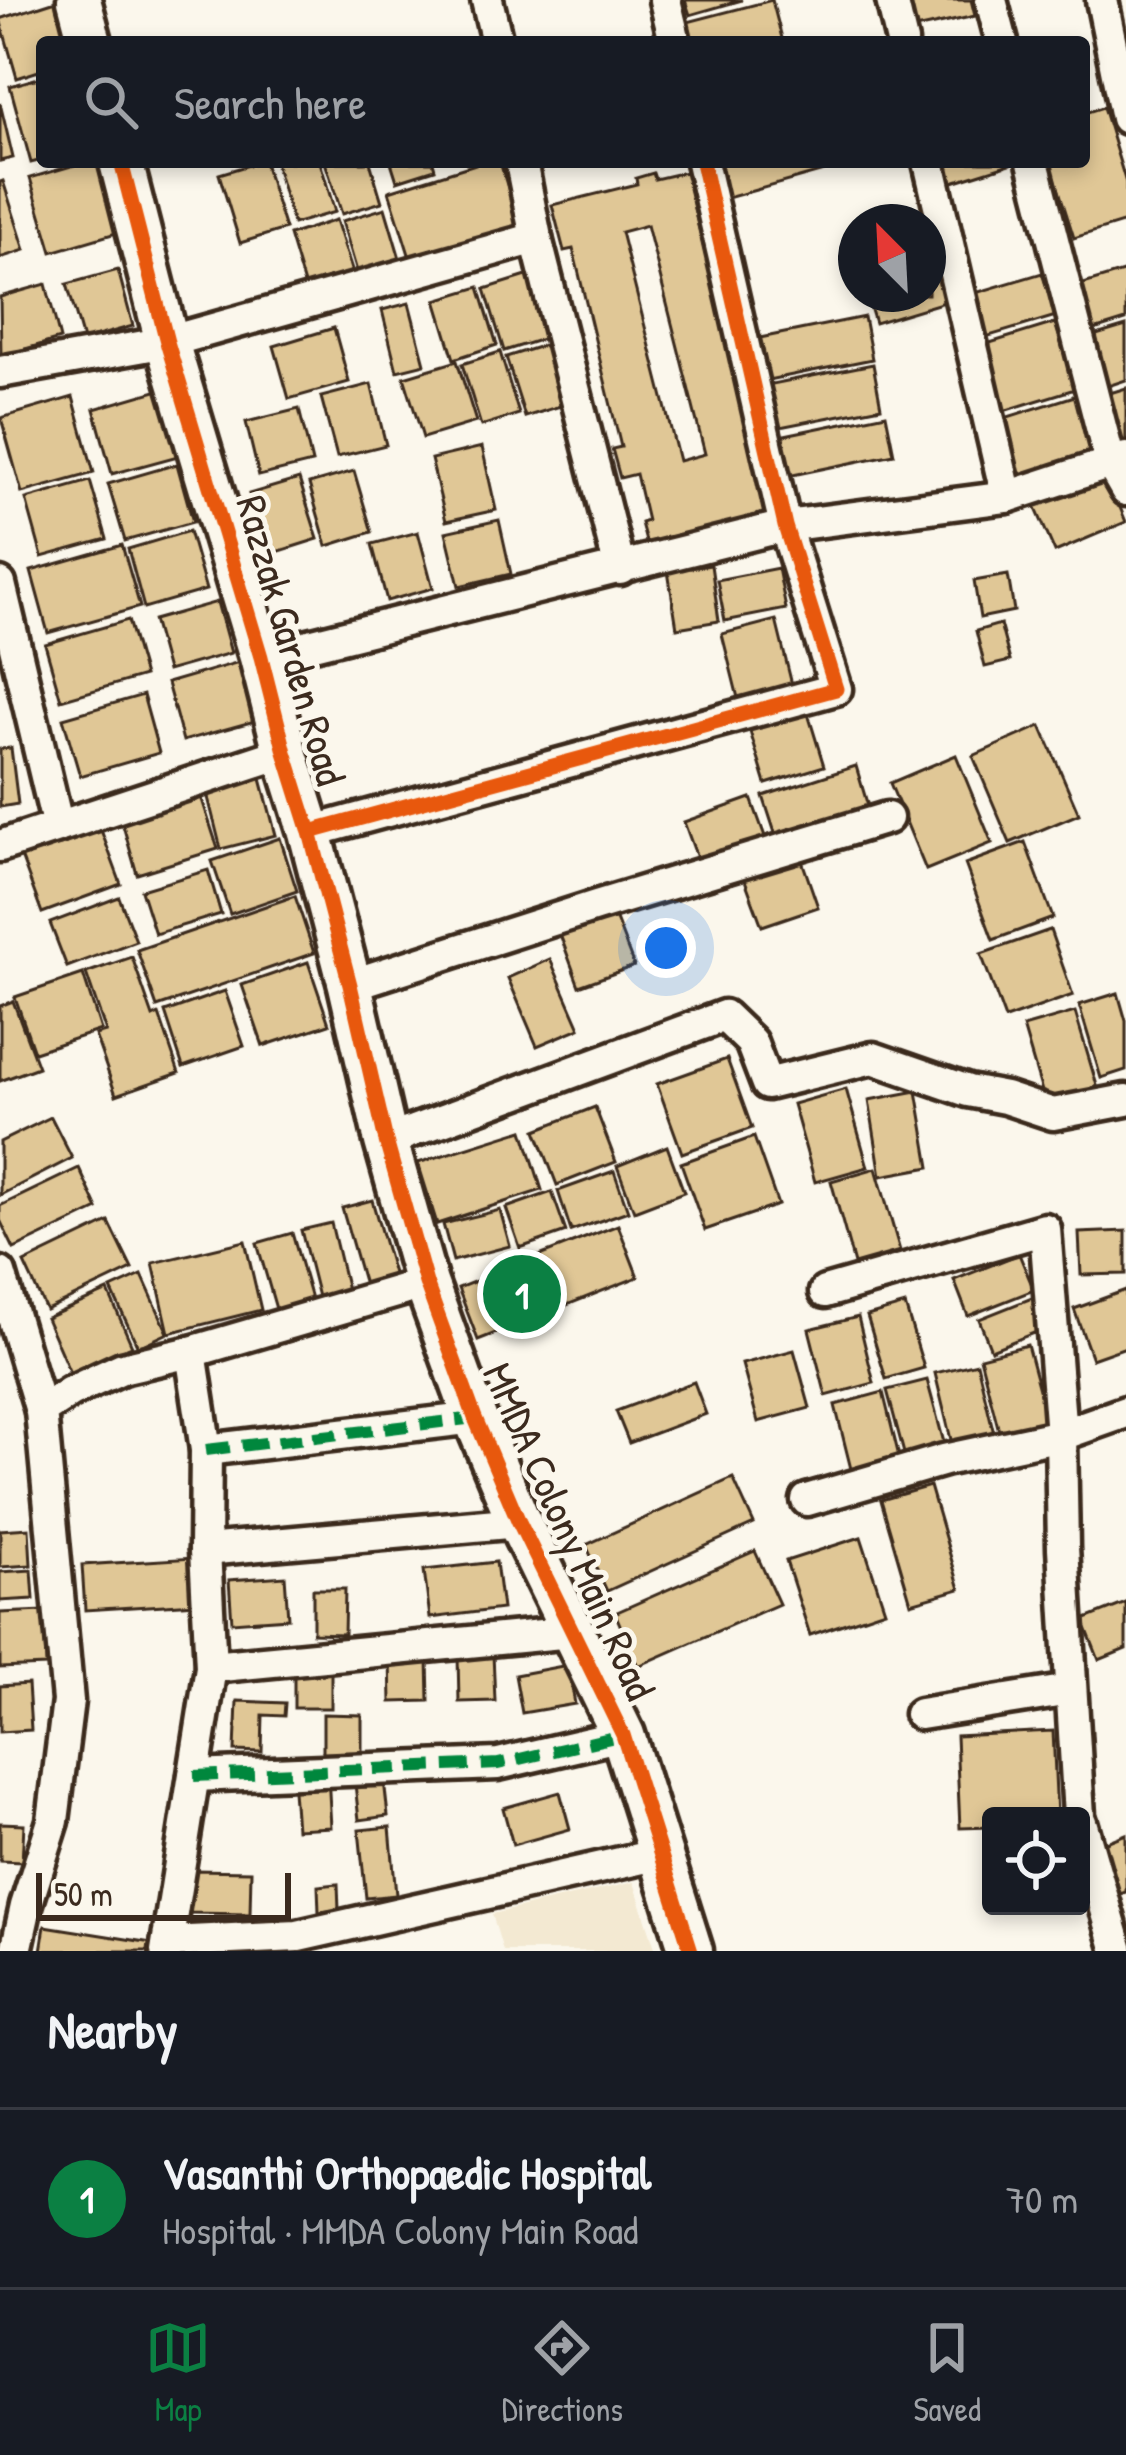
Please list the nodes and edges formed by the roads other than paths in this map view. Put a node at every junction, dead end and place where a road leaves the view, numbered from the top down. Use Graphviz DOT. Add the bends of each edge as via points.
graph roads {
  1 [pos="79,0"];
  2 [pos="488,0"];
  3 [pos="665,0"];
  4 [pos="892,0"];
  5 [pos="992,0"];
  6 [pos="1102,0"];
  7 [pos="88,36"];
  8 [pos="496,36"];
  9 [pos="673,36"];
  10 [pos="901,36"];
  11 [pos="1001,36"];
  12 [pos="1126,118"];
  13 [pos="123,168"];
  14 [pos="522,168"];
  15 [pos="703,168"];
  16 [pos="930,168"];
  17 [pos="1035,168"];
  18 [pos="536,238"];
  19 [pos="167,342"];
  20 [pos="0,372"];
  21 [pos="1118,460"];
  22 [pos="1126,490"];
  23 [pos="1006,497"];
  24 [pos="784,526"];
  25 [pos="620,569"];
  26 [pos="0,584"];
  27 [pos="261,657"];
  28 [pos="285,752"];
  29 [pos="887,818"];
  30 [pos="58,827"];
  31 [pos="310,832"];
  32 [pos="0,846"];
  33 [pos="350,985"];
  34 [pos="1126,1100"];
  35 [pos="386,1141"];
  36 [pos="0,1273"];
  37 [pos="426,1283"];
  38 [pos="825,1292"];
  39 [pos="191,1352"];
  40 [pos="41,1411"];
  41 [pos="1126,1412"];
  42 [pos="475,1418"];
  43 [pos="1060,1435"];
  44 [pos="206,1450"];
  45 [pos="807,1500"];
  46 [pos="519,1522"];
  47 [pos="205,1550"];
  48 [pos="572,1632"];
  49 [pos="211,1667"];
  50 [pos="1070,1690"];
  51 [pos="920,1714"];
  52 [pos="622,1735"];
  53 [pos="194,1776"];
  54 [pos="1079,1807"];
  55 [pos="660,1854"];
  56 [pos="1090,1854"];
  57 [pos="13,1907"];
  58 [pos="167,1947"];
  59 [pos="16,1951"];
  60 [pos="691,1951"];
  61 [pos="1118,1951"];
  1 -- 7 [label="street"];
  2 -- 8 [label="street"];
  3 -- 9 [label="street"];
  4 -- 10 [label="street"];
  5 -- 11 [label="street"];
  6 -- 12 [label="street"];
  13 -- 19 [label="street, Razzak Garden Road"];
  14 -- 18 [label="street"];
  15 -- 24 [label="street"];
  16 -- 23 [label="street"];
  17 -- 21 [label="street"];
  18 -- 19 [label="street"];
  18 -- 25 [label="street"];
  19 -- 20 [label="street"];
  19 -- 27 [label="street, Razzak Garden Road"];
  21 -- 22 [label="street"];
  21 -- 23 [label="street"];
  23 -- 24 [label="street"];
  24 -- 25 [label="street"];
  24 -- 31 [label="street" via="836,689"];
  25 -- 27 [label="street"];
  26 -- 30 [label="street"];
  27 -- 28 [label="street, Razzak Garden Road"];
  28 -- 30 [label="street"];
  28 -- 31 [label="street, Razzak Garden Road"];
  29 -- 33 [label="street"];
  30 -- 32 [label="street"];
  31 -- 33 [label="street, Razzak Garden Road"];
  33 -- 35 [label="street, Razzak Garden Road"];
  34 -- 35 [label="street" via="1053,1114 873,1058 767,1084 751,1042 724,1016"];
  35 -- 37 [label="street, MMDA Colony Main Road"];
  36 -- 40 [label="street"];
  37 -- 39 [label="street"];
  37 -- 42 [label="street, MMDA Colony Main Road"];
  38 -- 43 [label="street" via="1045,1229"];
  39 -- 40 [label="street" via="122,1368"];
  39 -- 44 [label="street"];
  40 -- 57 [label="street" via="68,1701 52,1821"];
  41 -- 43 [label="street"];
  42 -- 44 [label="street"];
  42 -- 46 [label="street, MMDA Colony Main Road"];
  43 -- 45 [label="street"];
  43 -- 50 [label="street"];
  44 -- 47 [label="street"];
  46 -- 47 [label="street"];
  46 -- 48 [label="street, MMDA Colony Main Road"];
  47 -- 49 [label="street"];
  48 -- 49 [label="street"];
  48 -- 52 [label="street, MMDA Colony Main Road"];
  49 -- 53 [label="street"];
  50 -- 51 [label="street"];
  50 -- 54 [label="street"];
  52 -- 53 [label="street" via="499,1764"];
  52 -- 55 [label="street, MMDA Colony Main Road"];
  53 -- 58 [label="street"];
  55 -- 58 [label="street" via="298,1936"];
  55 -- 60 [label="street, MMDA Colony Main Road"];
  56 -- 61 [label="street"];
  57 -- 59 [label="street"];
}
